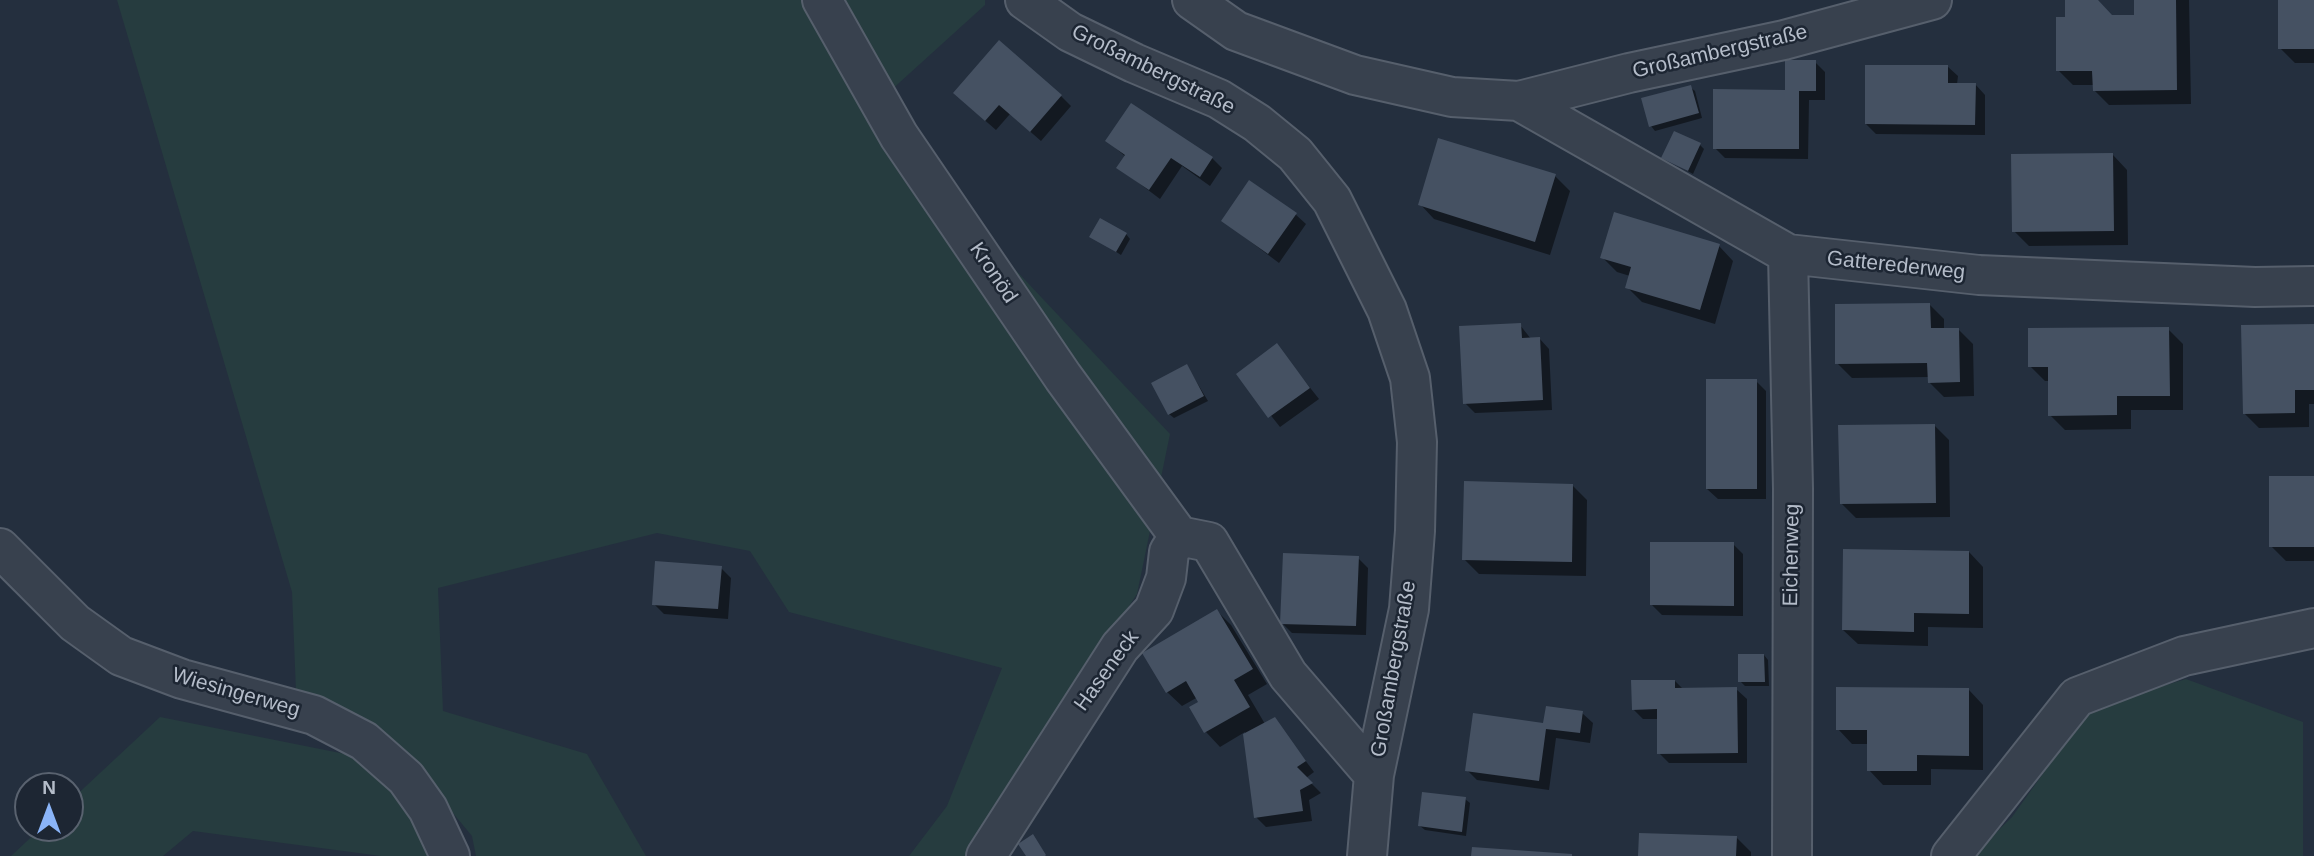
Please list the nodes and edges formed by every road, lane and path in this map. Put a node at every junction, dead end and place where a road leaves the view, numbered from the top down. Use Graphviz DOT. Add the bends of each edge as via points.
graph roads {
  1 [pos="822,0"];
  2 [pos="1025,0"];
  3 [pos="1192,0"];
  4 [pos="1932,0"];
  5 [pos="1519,101"];
  6 [pos="1788,254"];
  7 [pos="2314,286"];
  8 [pos="1179,536"];
  9 [pos="0,548"];
  10 [pos="2314,628"];
  11 [pos="1374,775"];
  12 [pos="450,856"];
  13 [pos="986,856"];
  14 [pos="1367,856"];
  15 [pos="1792,856"];
  16 [pos="1951,856"];
  1 -- 8 [label="street, Kronöd" via="907,147 1063,377"];
  2 -- 11 [label="street, Großambergstraße" via="1070,32 1219,99 1295,154 1332,200 1387,310 1410,378 1417,442 1415,531 1409,609"];
  3 -- 5 [label="street, Großambergstraße" via="1236,31 1355,75 1452,97"];
  4 -- 5 [label="street, Großambergstraße" via="1784,40"];
  5 -- 6 [label="street, Gatterederweg"];
  6 -- 7 [label="street, Gatterederweg" via="1979,275"];
  6 -- 15 [label="street, Eichenweg"];
  8 -- 11 [label="street" via="1209,542 1288,675"];
  8 -- 13 [label="street, Haseneck" via="1169,552 1166,578 1154,610 1120,647"];
  9 -- 12 [label="street, Wiesingerweg" via="75,623 121,656 181,679 314,715 364,741 406,778 428,809"];
  10 -- 16 [label="street" via="2184,656 2077,696"];
  11 -- 14 [label="street, Großambergstraße"];
}
